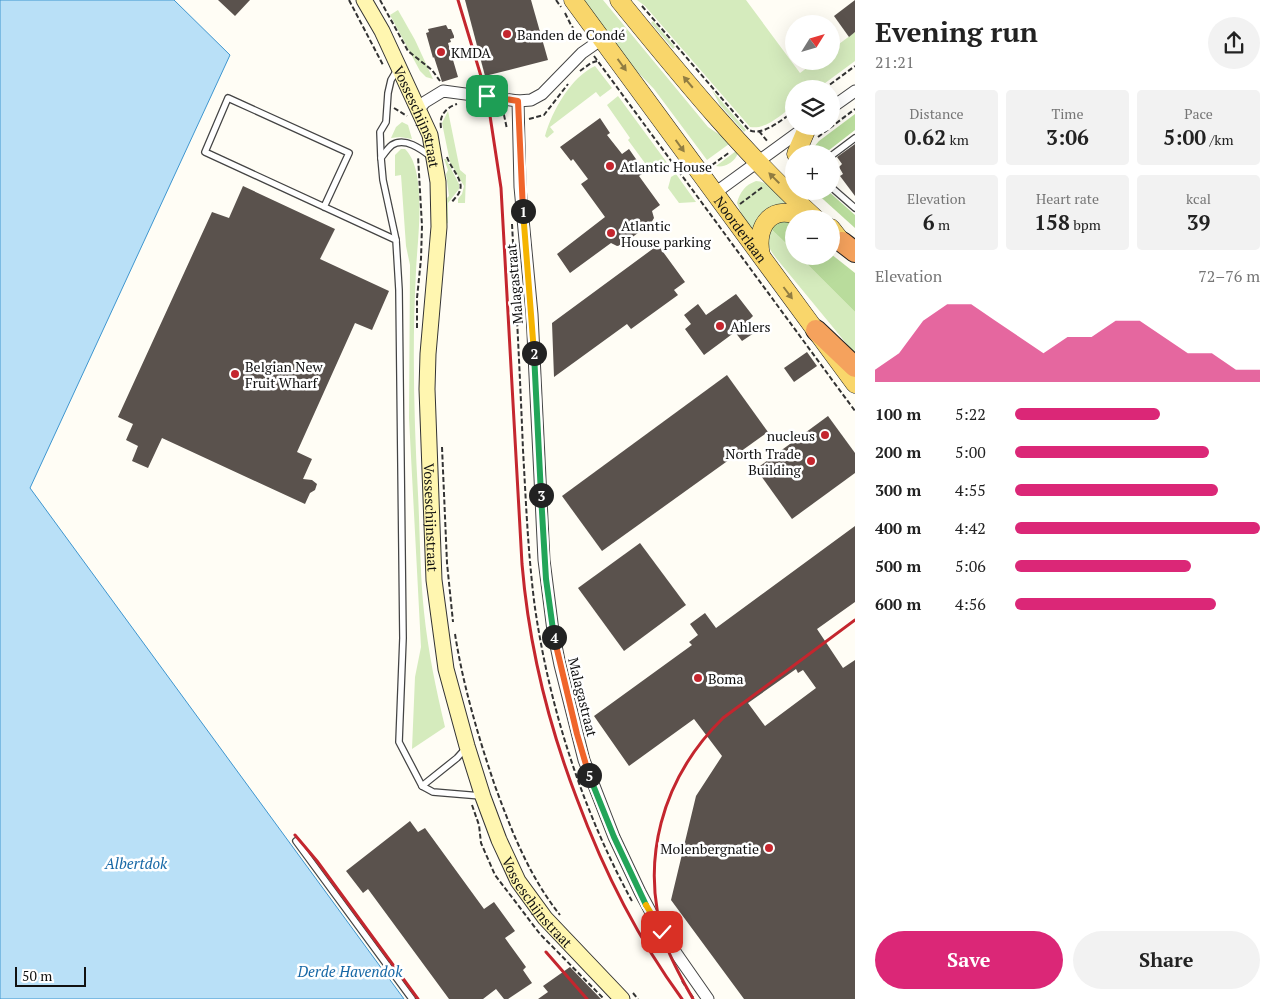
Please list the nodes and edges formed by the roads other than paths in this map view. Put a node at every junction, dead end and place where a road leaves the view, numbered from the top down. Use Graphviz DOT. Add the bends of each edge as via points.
graph roads {
  1 [pos="364,0"];
  2 [pos="574,0"];
  3 [pos="619,0"];
  4 [pos="595,43"];
  5 [pos="399,66"];
  6 [pos="855,91"];
  7 [pos="518,101"];
  8 [pos="840,102"];
  9 [pos="414,114"];
  10 [pos="802,135"];
  11 [pos="855,138"];
  12 [pos="840,149"];
  13 [pos="441,157"];
  14 [pos="381,158"];
  15 [pos="758,162"];
  16 [pos="715,192"];
  17 [pos="840,195"];
  18 [pos="324,207"];
  19 [pos="855,208"];
  20 [pos="807,210"];
  21 [pos="785,213"];
  22 [pos="396,240"];
  23 [pos="761,256"];
  24 [pos="816,330"];
  25 [pos="855,367"];
  26 [pos="855,384"];
  27 [pos="467,746"];
  28 [pos="422,786"];
  29 [pos="476,795"];
  30 [pos="296,841"];
  31 [pos="627,995"];
  32 [pos="412,999"];
  33 [pos="708,999"];
  1 -- 5 [label="street, Vosseschijnstraat"];
  2 -- 4 [label="main road, Noorderlaan"];
  15 -- 3 [label="main road, one-way"];
  4 -- 7 [label="street" via="542,94 531,100"];
  4 -- 16 [label="main road, Noorderlaan, one-way" via="694,178"];
  5 -- 9 [label="street, Vosseschijnstraat"];
  5 -- 14 [label="lane" via="391,80 386,122 380,132"];
  6 -- 8 [label="street"];
  7 -- 9 [label="street" via="444,91 425,102"];
  7 -- 33 [label="street, Malagastraat" via="520,187 532,314 544,560 560,665 584,760 614,837 656,922"];
  9 -- 13 [label="street, Vosseschijnstraat"];
  10 -- 15 [label="street"];
  11 -- 12 [label="lane"];
  13 -- 14 [label="lane" via="405,143 393,144"];
  13 -- 27 [label="street, Vosseschijnstraat" via="427,389 434,580 446,669"];
  14 -- 22 [label="lane"];
  15 -- 16 [label="street"];
  15 -- 20 [label="main road"];
  16 -- 23 [label="main road, Noorderlaan"];
  17 -- 19 [label="lane"];
  18 -- 18 [label="lane" via="205,152 228,98 348,153"];
  18 -- 22 [label="lane"];
  21 -- 23 [label="main road" via="776,214 760,229"];
  22 -- 28 [label="lane" via="403,638 399,742"];
  23 -- 24 [label="main road, Noorderlaan, one-way"];
  24 -- 25 [label="highway"];
  24 -- 26 [label="main road, Noorderlaan"];
  27 -- 28 [label="lane"];
  27 -- 29 [label="street, Vosseschijnstraat"];
  28 -- 29 [label="lane" via="433,792"];
  29 -- 31 [label="street, Vosseschijnstraat" via="527,894 549,922"];
  30 -- 32 [label="lane"];
}
